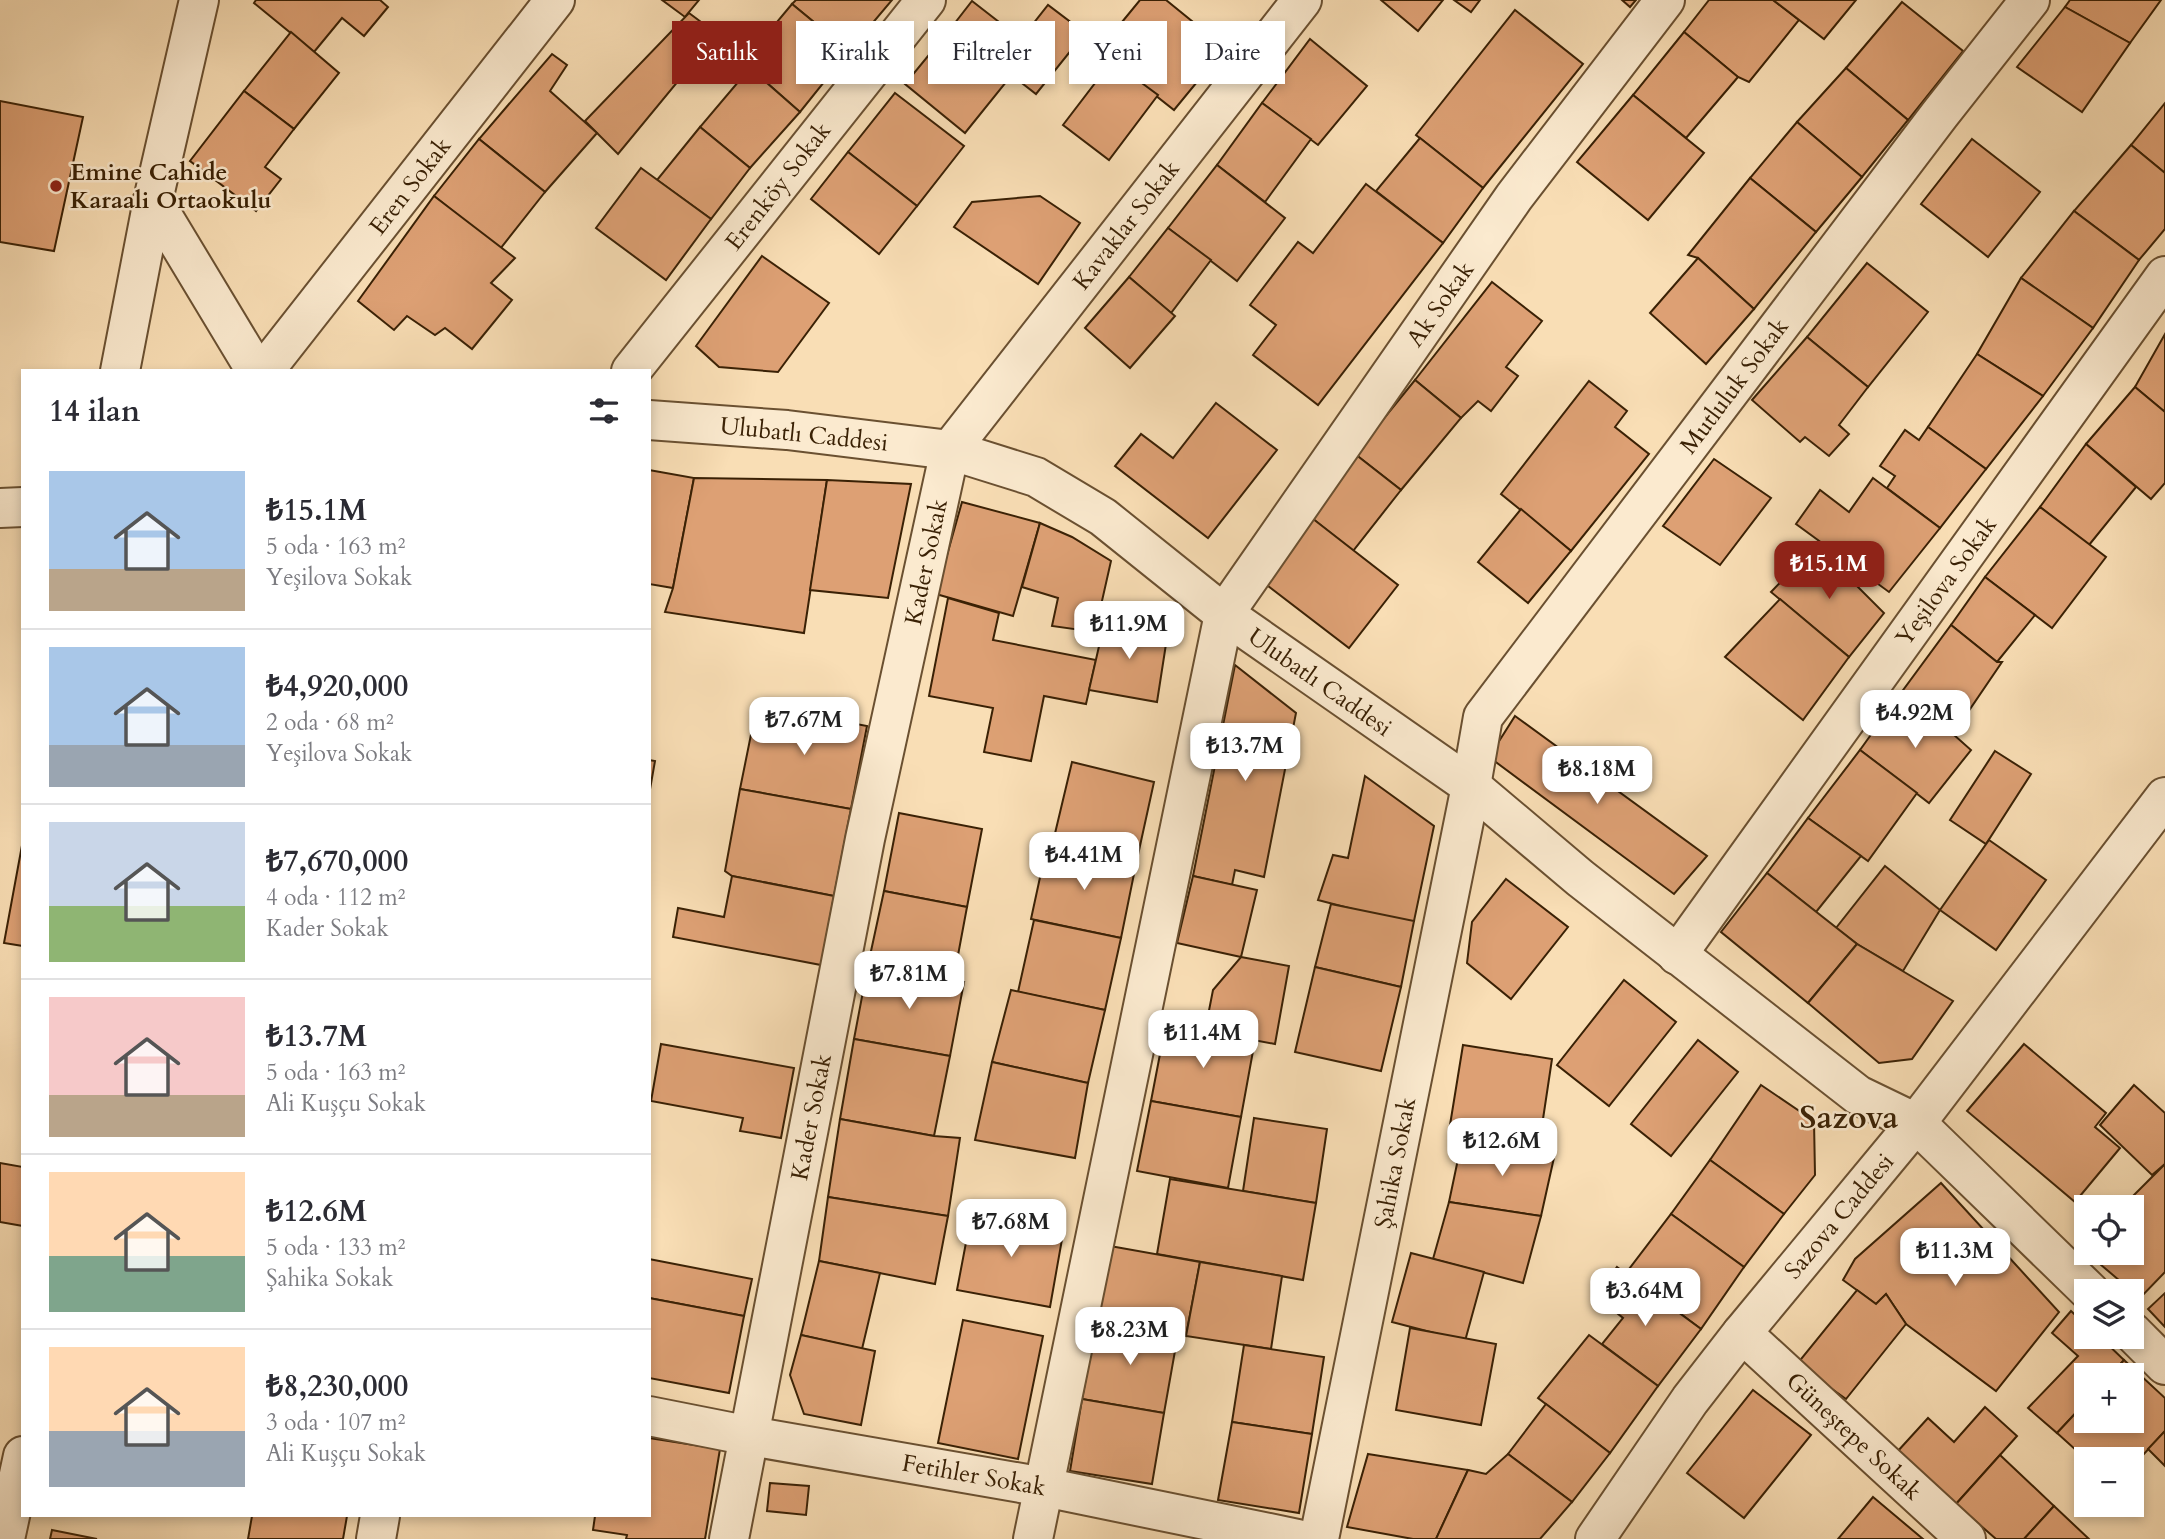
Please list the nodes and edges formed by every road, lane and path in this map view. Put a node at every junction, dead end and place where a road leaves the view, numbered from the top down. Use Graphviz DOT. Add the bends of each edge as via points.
graph roads {
  1 [pos="199,0"];
  2 [pos="555,0"];
  3 [pos="926,0"];
  4 [pos="1302,0"];
  5 [pos="1665,0"];
  6 [pos="2030,0"];
  7 [pos="153,200"];
  8 [pos="2165,276"];
  9 [pos="120,369"];
  10 [pos="255,369"];
  11 [pos="266,369"];
  12 [pos="633,369"];
  13 [pos="651,420"];
  14 [pos="950,450"];
  15 [pos="21,507"];
  16 [pos="0,508"];
  17 [pos="1224,614"];
  18 [pos="1471,786"];
  19 [pos="2157,823"];
  20 [pos="1677,955"];
  21 [pos="1916,1123"];
  22 [pos="2077,1279"];
  23 [pos="1742,1333"];
  24 [pos="2144,1344"];
  25 [pos="2165,1365"];
  26 [pos="651,1416"];
  27 [pos="750,1436"];
  28 [pos="21,1465"];
  29 [pos="1044,1487"];
  30 [pos="380,1517"];
  31 [pos="5,1539"];
  32 [pos="376,1539"];
  33 [pos="729,1539"];
  34 [pos="1033,1539"];
  35 [pos="1297,1539"];
  36 [pos="1319,1539"];
  37 [pos="1595,1539"];
  38 [pos="1966,1539"];
  1 -- 7 [label="street"];
  2 -- 11 [label="street, Eren Sokak"];
  3 -- 12 [label="street, Erenköy Sokak"];
  4 -- 14 [label="street, Kavaklar Sokak"];
  5 -- 17 [label="street, Ak Sokak" via="1514,197"];
  6 -- 18 [label="street, Mutluluk Sokak" via="1483,717"];
  7 -- 9 [label="street"];
  7 -- 10 [label="street"];
  8 -- 20 [label="street, Yeşilova Sokak"];
  13 -- 14 [label="street, Ulubatlı Caddesi" via="787,430"];
  14 -- 17 [label="street, Ulubatlı Caddesi" via="1035,477 1103,517"];
  14 -- 27 [label="street, Kader Sokak" via="864,839"];
  15 -- 16 [label="street"];
  17 -- 18 [label="street, Ulubatlı Caddesi"];
  17 -- 29 [label="street"];
  18 -- 20 [label="street, Ulubatlı Caddesi"];
  18 -- 36 [label="street, Şahika Sokak"];
  19 -- 21 [label="street, Sazova Caddesi"];
  20 -- 21 [label="street, Ulubatlı Caddesi" via="1857,1095"];
  21 -- 22 [label="street, Ulubatlı Caddesi"];
  21 -- 23 [label="street, Sazova Caddesi"];
  23 -- 37 [label="street, Sazova Caddesi"];
  23 -- 38 [label="street, Güneştepe Sokak"];
  24 -- 25 [label="street"];
  26 -- 27 [label="street, Fetihler Sokak"];
  27 -- 29 [label="street, Fetihler Sokak"];
  27 -- 33 [label="street, Kader Sokak"];
  28 -- 31 [label="street"];
  29 -- 34 [label="street"];
  29 -- 35 [label="street, Fetihler Sokak"];
  30 -- 32 [label="street"];
}
